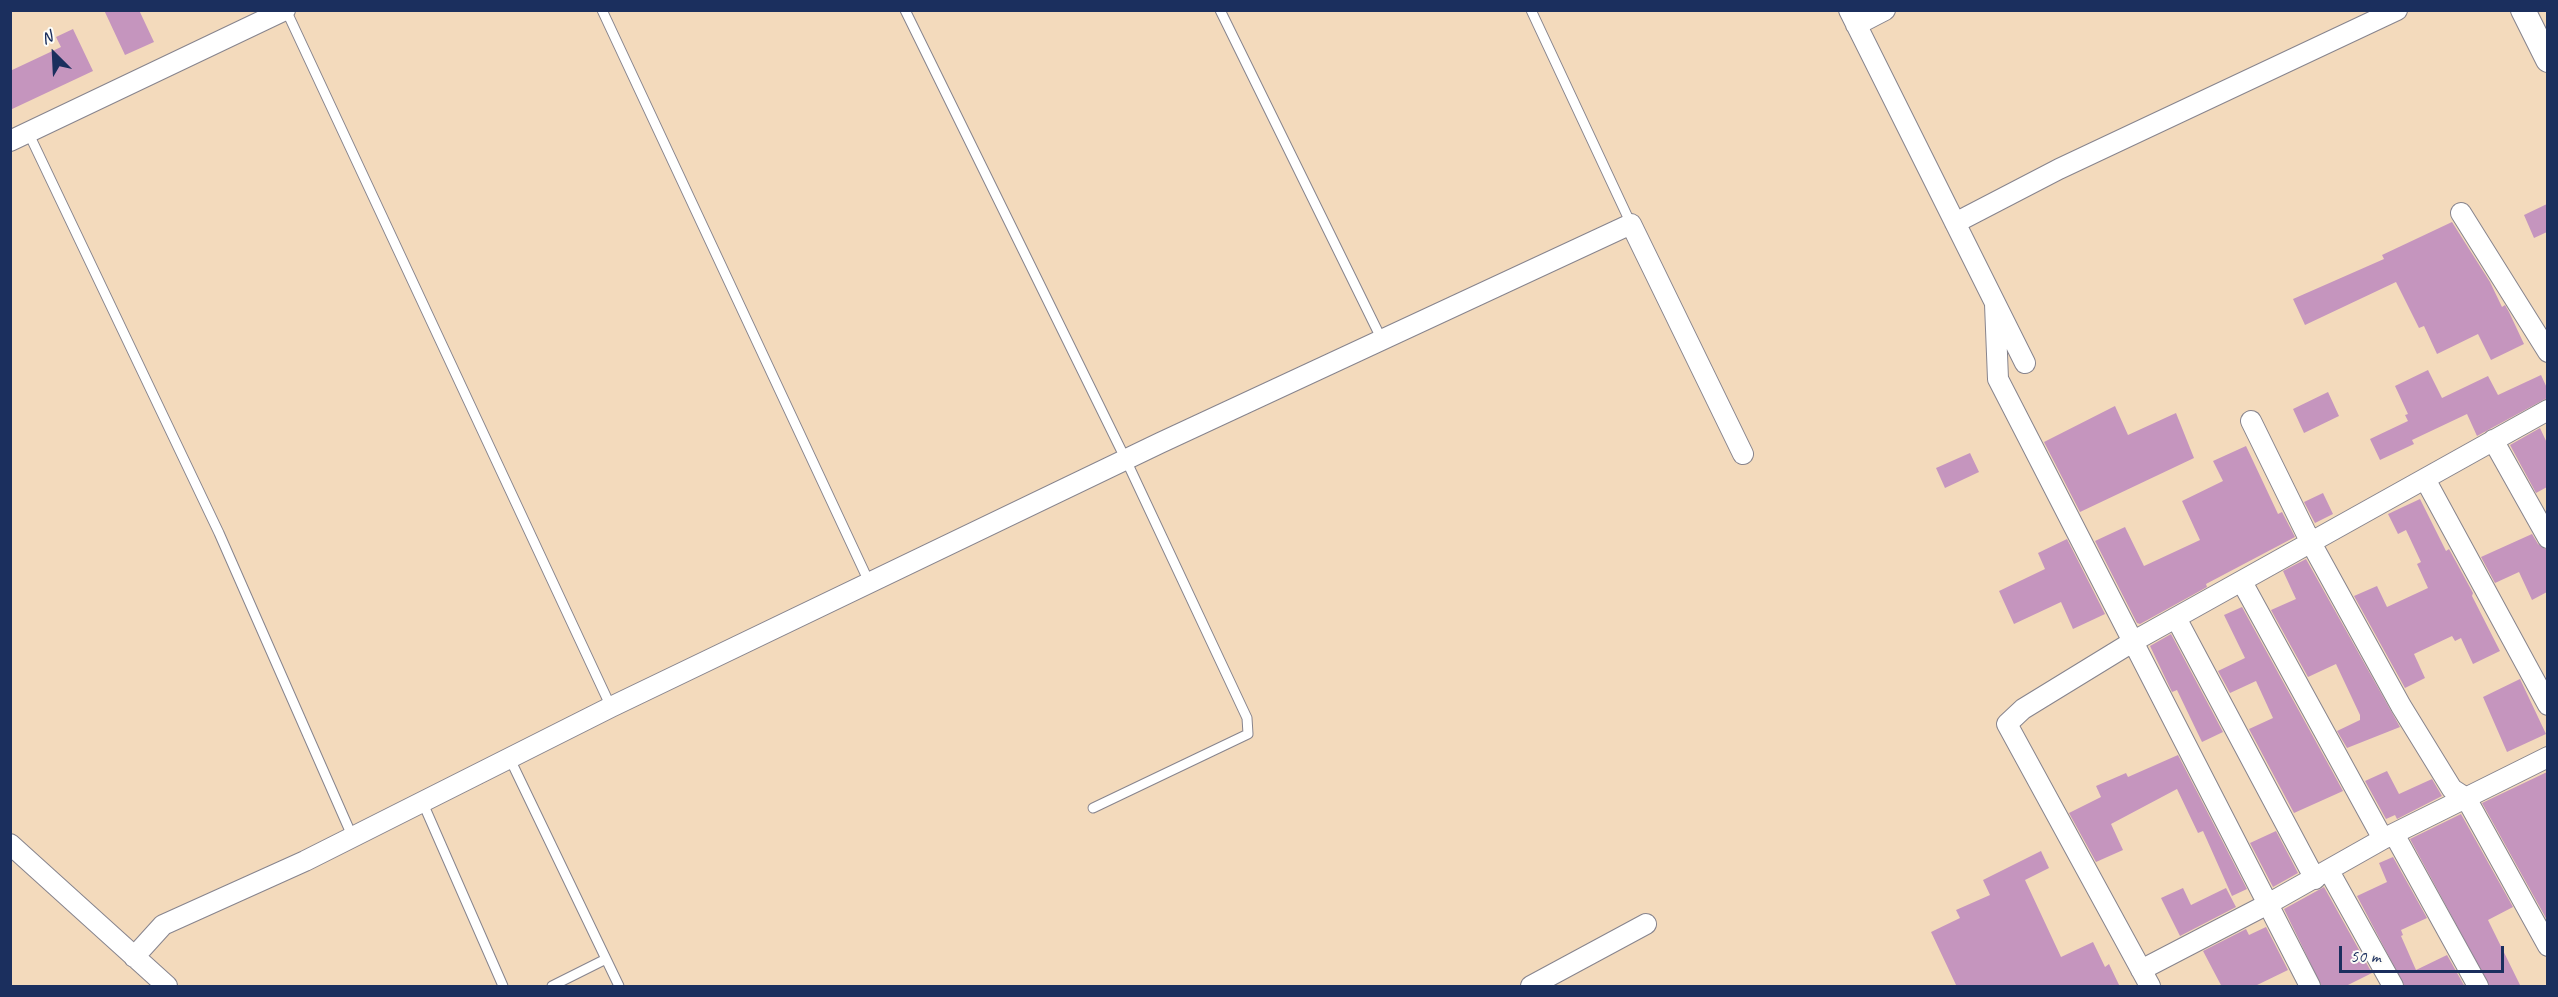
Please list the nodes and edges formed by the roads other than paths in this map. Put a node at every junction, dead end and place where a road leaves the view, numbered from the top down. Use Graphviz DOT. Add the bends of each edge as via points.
graph roads {
  1 [pos="285,10"];
  2 [pos="602,10"];
  3 [pos="905,10"];
  4 [pos="1220,10"];
  5 [pos="1531,10"];
  6 [pos="1885,10"];
  7 [pos="2397,10"];
  8 [pos="2523,10"];
  9 [pos="1852,18"];
  10 [pos="2547,60"];
  11 [pos="28,132"];
  12 [pos="10,141"];
  13 [pos="2461,213"];
  14 [pos="1955,223"];
  15 [pos="1631,224"];
  16 [pos="1995,304"];
  17 [pos="1382,340"];
  18 [pos="2547,352"];
  19 [pos="2025,363"];
  20 [pos="2547,411"];
  21 [pos="2251,421"];
  22 [pos="2493,440"];
  23 [pos="1743,454"];
  24 [pos="1126,460"];
  25 [pos="2425,478"];
  26 [pos="2547,538"];
  27 [pos="2310,541"];
  28 [pos="2242,582"];
  29 [pos="870,584"];
  30 [pos="2176,618"];
  31 [pos="2134,641"];
  32 [pos="2547,705"];
  33 [pos="611,707"];
  34 [pos="509,757"];
  35 [pos="2547,757"];
  36 [pos="2466,798"];
  37 [pos="422,801"];
  38 [pos="1093,808"];
  39 [pos="2389,837"];
  40 [pos="353,838"];
  41 [pos="10,844"];
  42 [pos="2322,875"];
  43 [pos="2268,904"];
  44 [pos="1646,924"];
  45 [pos="2547,946"];
  46 [pos="134,957"];
  47 [pos="606,959"];
  48 [pos="2145,978"];
  49 [pos="167,987"];
  50 [pos="503,987"];
  51 [pos="552,987"];
  52 [pos="619,987"];
  53 [pos="1531,987"];
  54 [pos="2310,987"];
  55 [pos="2393,987"];
  56 [pos="2478,987"];
  1 -- 11 [label="street"];
  1 -- 33 [label="lane"];
  2 -- 29 [label="lane"];
  3 -- 24 [label="lane"];
  4 -- 17 [label="lane"];
  5 -- 15 [label="lane"];
  6 -- 9 [label="street"];
  7 -- 14 [label="street" via="2059,169"];
  8 -- 10 [label="street"];
  9 -- 14 [label="street"];
  11 -- 12 [label="street"];
  11 -- 40 [label="lane" via="219,533"];
  13 -- 18 [label="street"];
  14 -- 16 [label="street"];
  15 -- 17 [label="street"];
  15 -- 23 [label="street"];
  16 -- 19 [label="street"];
  16 -- 31 [label="street" via="1998,379"];
  17 -- 24 [label="street"];
  20 -- 22 [label="street"];
  21 -- 27 [label="street"];
  22 -- 25 [label="street"];
  22 -- 26 [label="street"];
  24 -- 29 [label="street"];
  24 -- 38 [label="lane" via="1247,718 1248,734"];
  25 -- 27 [label="street"];
  25 -- 32 [label="street"];
  27 -- 28 [label="street"];
  27 -- 36 [label="street" via="2401,706 2452,789"];
  28 -- 30 [label="street"];
  28 -- 39 [label="street"];
  29 -- 33 [label="street"];
  30 -- 31 [label="street"];
  30 -- 42 [label="street"];
  31 -- 43 [label="street"];
  31 -- 48 [label="street" via="2023,709 2007,726"];
  33 -- 34 [label="street"];
  34 -- 37 [label="street"];
  34 -- 47 [label="lane"];
  35 -- 36 [label="street"];
  36 -- 39 [label="street"];
  36 -- 45 [label="street"];
  37 -- 40 [label="street"];
  37 -- 50 [label="lane"];
  39 -- 42 [label="street"];
  39 -- 56 [label="street"];
  40 -- 46 [label="street" via="163,925"];
  41 -- 46 [label="street"];
  42 -- 43 [label="street"];
  42 -- 55 [label="street"];
  43 -- 48 [label="street"];
  43 -- 54 [label="street"];
  44 -- 53 [label="street"];
  46 -- 49 [label="street"];
  47 -- 51 [label="lane"];
  47 -- 52 [label="lane"];
}
